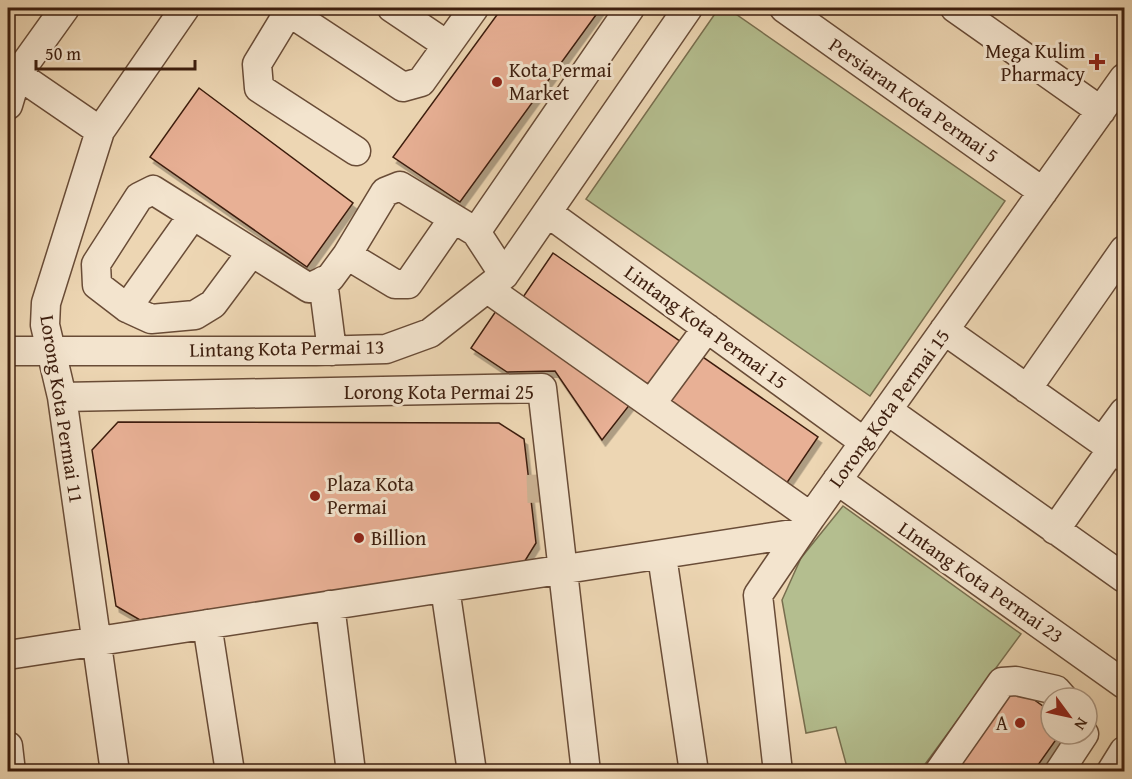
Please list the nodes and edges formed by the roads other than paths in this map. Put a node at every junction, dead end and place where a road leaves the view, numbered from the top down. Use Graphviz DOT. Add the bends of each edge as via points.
graph roads {
  1 [pos="65,8"];
  2 [pos="185,8"];
  3 [pos="392,8"];
  4 [pos="474,8"];
  5 [pos="630,8"];
  6 [pos="688,8"];
  7 [pos="784,8"];
  8 [pos="955,8"];
  9 [pos="287,9"];
  10 [pos="447,45"];
  11 [pos="12,72"];
  12 [pos="1125,78"];
  13 [pos="8,105"];
  14 [pos="1101,111"];
  15 [pos="100,131"];
  16 [pos="356,151"];
  17 [pos="1043,192"];
  18 [pos="548,213"];
  19 [pos="193,215"];
  20 [pos="465,226"];
  21 [pos="1125,250"];
  22 [pos="251,254"];
  23 [pos="347,255"];
  24 [pos="323,281"];
  25 [pos="496,282"];
  26 [pos="127,308"];
  27 [pos="707,328"];
  28 [pos="944,330"];
  29 [pos="49,350"];
  30 [pos="8,351"];
  31 [pos="332,351"];
  32 [pos="1027,389"];
  33 [pos="62,397"];
  34 [pos="651,404"];
  35 [pos="887,410"];
  36 [pos="1125,412"];
  37 [pos="864,442"];
  38 [pos="1113,449"];
  39 [pos="837,480"];
  40 [pos="805,525"];
  41 [pos="1055,530"];
  42 [pos="662,555"];
  43 [pos="562,570"];
  44 [pos="1125,578"];
  45 [pos="445,588"];
  46 [pos="330,605"];
  47 [pos="207,624"];
  48 [pos="96,641"];
  49 [pos="1080,652"];
  50 [pos="8,655"];
  51 [pos="1125,684"];
  52 [pos="1063,686"];
  53 [pos="1039,688"];
  54 [pos="8,746"];
  55 [pos="1076,746"];
  56 [pos="1125,751"];
  57 [pos="11,771"];
  58 [pos="115,771"];
  59 [pos="230,771"];
  60 [pos="351,771"];
  61 [pos="472,771"];
  62 [pos="586,771"];
  63 [pos="694,771"];
  64 [pos="778,771"];
  65 [pos="939,771"];
  66 [pos="1059,771"];
  67 [pos="1111,771"];
  1 -- 11 [label="street"];
  2 -- 15 [label="street, Lorong Kota Permai 11"];
  3 -- 10 [label="street"];
  4 -- 10 [label="street"];
  5 -- 20 [label="street"];
  6 -- 18 [label="street, Lintang Kota Permai 13"];
  7 -- 17 [label="street, Persiaran Kota Permai 5"];
  8 -- 14 [label="street"];
  9 -- 10 [label="street" via="404,87 421,82"];
  9 -- 16 [label="street" via="257,64 260,88"];
  11 -- 13 [label="street"];
  11 -- 15 [label="street"];
  12 -- 14 [label="street, Lorong Kota Permai 15"];
  14 -- 17 [label="street, Lorong Kota Permai 15"];
  15 -- 29 [label="street, Lorong Kota Permai 11" via="46,303"];
  17 -- 28 [label="street, Lorong Kota Permai 15"];
  18 -- 25 [label="street, Lintang Kota Permai 13"];
  18 -- 27 [label="street, Lintang Kota Permai 15"];
  19 -- 22 [label="street"];
  19 -- 26 [label="street"];
  19 -- 26 [label="street" via="153,190 139,197 96,264 97,285"];
  20 -- 23 [label="street" via="408,284 395,284"];
  20 -- 23 [label="street" via="400,186 385,192"];
  20 -- 25 [label="street"];
  21 -- 32 [label="street"];
  22 -- 24 [label="street" via="309,288"];
  22 -- 26 [label="street" via="213,304 195,315 151,319"];
  23 -- 24 [label="street" via="330,278"];
  24 -- 31 [label="street"];
  25 -- 31 [label="street, Lintang Kota Permai 13" via="430,333 386,350"];
  25 -- 34 [label="street"];
  27 -- 34 [label="street"];
  27 -- 37 [label="street, Lintang Kota Permai 15"];
  28 -- 32 [label="street"];
  28 -- 35 [label="street, Lorong Kota Permai 15"];
  29 -- 30 [label="street, Lintang Kota Permai 13"];
  29 -- 31 [label="street, Lintang Kota Permai 13"];
  29 -- 33 [label="street, Lorong Kota Permai 11"];
  32 -- 38 [label="street"];
  33 -- 43 [label="street, Lorong Kota Permai 25" via="542,388"];
  33 -- 48 [label="street, Lorong Kota Permai 11"];
  34 -- 40 [label="street"];
  35 -- 37 [label="street, Lorong Kota Permai 15"];
  35 -- 41 [label="street"];
  36 -- 38 [label="street"];
  37 -- 39 [label="street, Lorong Kota Permai 15"];
  38 -- 41 [label="street"];
  39 -- 40 [label="street, Lorong Kota Permai 15"];
  39 -- 49 [label="street, LIntang Kota Permai 23"];
  40 -- 42 [label="street"];
  40 -- 64 [label="street, Lorong Kota Permai 15" via="758,595"];
  41 -- 44 [label="street"];
  42 -- 43 [label="street"];
  42 -- 63 [label="street"];
  43 -- 45 [label="street"];
  43 -- 62 [label="street, Lorong Kota Permai 25"];
  45 -- 46 [label="street"];
  45 -- 61 [label="street"];
  46 -- 47 [label="street"];
  46 -- 60 [label="street"];
  47 -- 48 [label="street"];
  47 -- 59 [label="street"];
  48 -- 50 [label="street"];
  48 -- 58 [label="street, Lorong Kota Permai 11"];
  49 -- 51 [label="street, LIntang Kota Permai 23"];
  49 -- 52 [label="street"];
  53 -- 65 [label="street" via="1016,681 1002,682"];
  54 -- 57 [label="street"];
  55 -- 66 [label="street"];
  56 -- 67 [label="street"];
}
